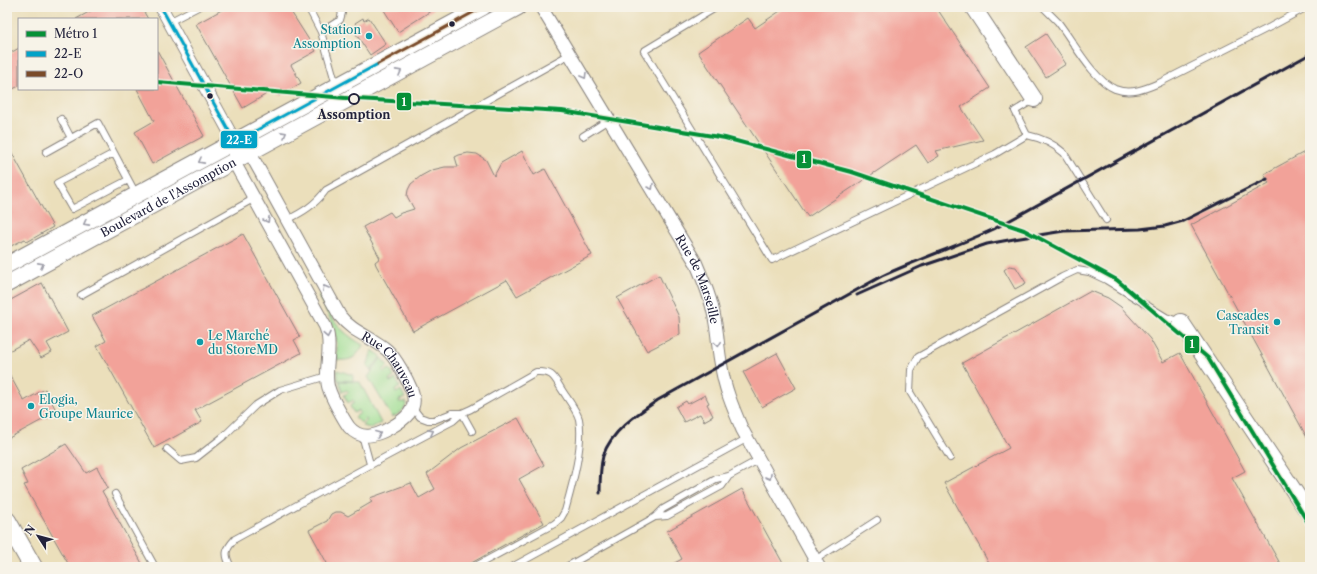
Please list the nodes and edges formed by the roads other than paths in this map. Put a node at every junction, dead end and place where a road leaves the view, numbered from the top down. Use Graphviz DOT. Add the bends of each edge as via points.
graph roads {
  1 [pos="161,7"];
  2 [pos="182,7"];
  3 [pos="198,7"];
  4 [pos="308,7"];
  5 [pos="338,7"];
  6 [pos="484,7"];
  7 [pos="518,7"];
  8 [pos="542,7"];
  9 [pos="717,7"];
  10 [pos="973,7"];
  11 [pos="1043,7"];
  12 [pos="1306,7"];
  13 [pos="186,14"];
  14 [pos="169,22"];
  15 [pos="321,32"];
  16 [pos="570,54"];
  17 [pos="338,86"];
  18 [pos="1034,99"];
  19 [pos="61,119"];
  20 [pos="610,119"];
  21 [pos="1027,135"];
  22 [pos="583,136"];
  23 [pos="71,138"];
  24 [pos="235,142"];
  25 [pos="46,152"];
  26 [pos="114,153"];
  27 [pos="250,153"];
  28 [pos="234,162"];
  29 [pos="128,180"];
  30 [pos="137,195"];
  31 [pos="255,198"];
  32 [pos="287,220"];
  33 [pos="1106,220"];
  34 [pos="7,266"];
  35 [pos="7,284"];
  36 [pos="81,295"];
  37 [pos="1181,322"];
  38 [pos="327,376"];
  39 [pos="413,408"];
  40 [pos="462,413"];
  41 [pos="472,431"];
  42 [pos="362,435"];
  43 [pos="748,438"];
  44 [pos="167,449"];
  45 [pos="950,458"];
  46 [pos="760,459"];
  47 [pos="370,464"];
  48 [pos="115,494"];
  49 [pos="1310,514"];
  50 [pos="876,520"];
  51 [pos="7,521"];
  52 [pos="817,564"];
  53 [pos="33,567"];
  54 [pos="155,567"];
  55 [pos="231,567"];
  56 [pos="474,567"];
  57 [pos="512,567"];
  58 [pos="566,567"];
  1 -- 14 [label="street, Rue Chauveau"];
  2 -- 13 [label="lane"];
  3 -- 13 [label="lane"];
  4 -- 15 [label="lane"];
  5 -- 15 [label="lane" via="342,13 340,20"];
  6 -- 17 [label="street, Boulevard de l'Assomption"];
  27 -- 7 [label="street, Boulevard de l'Assomption, one-way"];
  8 -- 16 [label="street, Rue de Marseille"];
  9 -- 21 [label="lane" via="644,51 772,260 995,154"];
  10 -- 18 [label="street"];
  11 -- 12 [label="lane" via="1095,74 1116,90 1126,91 1141,91 1159,83"];
  13 -- 14 [label="lane"];
  14 -- 24 [label="street, Rue Chauveau"];
  15 -- 17 [label="lane"];
  16 -- 20 [label="street, Rue de Marseille, one-way"];
  16 -- 32 [label="lane" via="326,190 315,203"];
  17 -- 24 [label="street, Boulevard de l'Assomption"];
  18 -- 21 [label="lane" via="1015,111"];
  19 -- 23 [label="lane"];
  20 -- 22 [label="lane"];
  20 -- 43 [label="street, Rue de Marseille, one-way" via="689,250 702,277 715,320 725,383"];
  21 -- 33 [label="lane" via="1056,145 1064,153"];
  23 -- 25 [label="lane"];
  23 -- 26 [label="lane" via="98,123"];
  24 -- 27 [label="street, Rue Chauveau"];
  24 -- 28 [label="street"];
  24 -- 30 [label="street, Boulevard de l'Assomption, one-way"];
  26 -- 29 [label="lane"];
  26 -- 29 [label="lane" via="57,183 72,209"];
  27 -- 28 [label="street, Boulevard de l'Assomption"];
  27 -- 32 [label="street, Rue Chauveau"];
  28 -- 31 [label="street"];
  35 -- 28 [label="street, Boulevard de l'Assomption, one-way"];
  29 -- 30 [label="lane"];
  30 -- 34 [label="street, Boulevard de l'Assomption, one-way"];
  31 -- 36 [label="lane"];
  31 -- 38 [label="street, one-way" via="325,326 328,338"];
  39 -- 32 [label="street, Rue Chauveau, one-way" via="411,389 394,357 344,320"];
  37 -- 45 [label="lane" via="1166,317 1106,280 1089,272 1077,270 918,357 911,370 910,392"];
  37 -- 49 [label="street"];
  38 -- 42 [label="street" via="329,390 346,422"];
  38 -- 44 [label="lane" via="280,390 256,405 224,436 196,458 181,461"];
  39 -- 40 [label="lane" via="428,420 452,413"];
  42 -- 39 [label="street, Rue Chauveau, one-way" via="378,435 405,419"];
  40 -- 41 [label="lane"];
  47 -- 40 [label="lane, one-way" via="453,421"];
  40 -- 56 [label="lane" via="536,372 543,372 553,375 579,418 578,451 565,511 561,518"];
  42 -- 47 [label="lane"];
  43 -- 46 [label="street, Rue de Marseille"];
  43 -- 57 [label="lane"];
  46 -- 52 [label="street, Rue de Marseille, one-way"];
  46 -- 58 [label="lane" via="729,476 722,486 667,516 655,517"];
  47 -- 55 [label="lane" via="235,539 228,546 226,553"];
  48 -- 54 [label="lane"];
  50 -- 52 [label="lane"];
  51 -- 53 [label="main road"];
}
